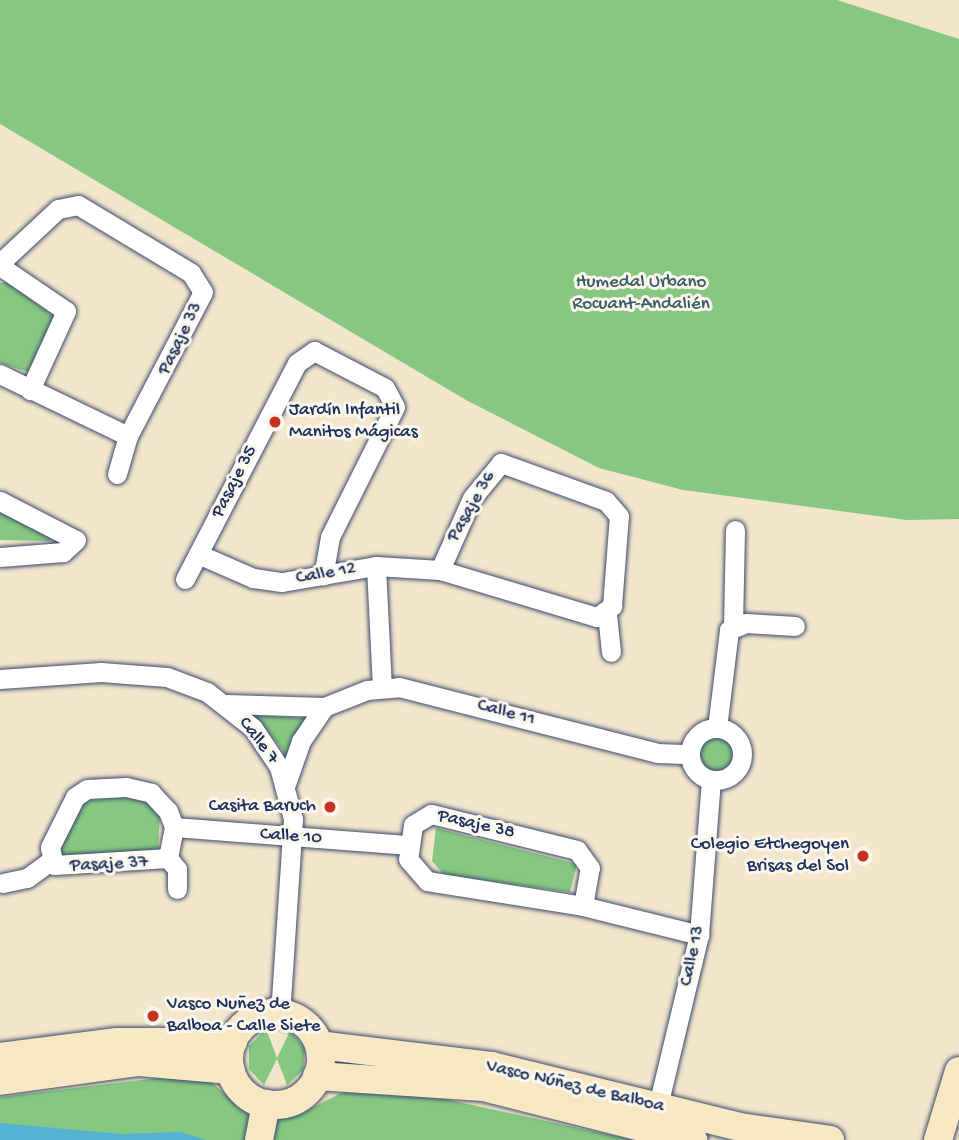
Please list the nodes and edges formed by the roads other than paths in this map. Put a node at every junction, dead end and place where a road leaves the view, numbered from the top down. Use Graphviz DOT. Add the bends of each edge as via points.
graph roads {
  1 [pos="0,265"];
  2 [pos="0,374"];
  3 [pos="30,390"];
  4 [pos="128,436"];
  5 [pos="117,474"];
  6 [pos="0,501"];
  7 [pos="735,530"];
  8 [pos="198,554"];
  9 [pos="0,557"];
  10 [pos="376,566"];
  11 [pos="440,570"];
  12 [pos="323,575"];
  13 [pos="185,579"];
  14 [pos="607,614"];
  15 [pos="733,626"];
  16 [pos="794,626"];
  17 [pos="611,652"];
  18 [pos="0,679"];
  19 [pos="382,687"];
  20 [pos="226,704"];
  21 [pos="324,707"];
  22 [pos="717,728"];
  23 [pos="690,754"];
  24 [pos="711,780"];
  25 [pos="286,783"];
  26 [pos="174,827"];
  27 [pos="292,838"];
  28 [pos="409,845"];
  29 [pos="168,858"];
  30 [pos="50,862"];
  31 [pos="3,883"];
  32 [pos="177,889"];
  33 [pos="583,906"];
  34 [pos="699,935"];
  35 [pos="280,1013"];
  36 [pos="319,1045"];
  37 [pos="232,1056"];
  38 [pos="0,1057"];
  39 [pos="959,1071"];
  40 [pos="317,1076"];
  41 [pos="0,1081"];
  42 [pos="266,1104"];
  43 [pos="655,1118"];
  44 [pos="259,1140"];
  45 [pos="692,1140"];
  46 [pos="831,1140"];
  47 [pos="938,1140"];
  1 -- 3 [label="street" via="66,311"];
  1 -- 4 [label="street, Pasaje 33" via="58,209 91,209 191,273 202,287 201,303"];
  2 -- 3 [label="street"];
  3 -- 4 [label="street"];
  4 -- 5 [label="street, Pasaje 33"];
  6 -- 9 [label="street" via="76,540 62,552"];
  7 -- 15 [label="street"];
  8 -- 12 [label="street, Calle 12" via="267,581"];
  8 -- 12 [label="street, Pasaje 35" via="297,363 308,352 321,351 385,388 395,407 330,537"];
  8 -- 13 [label="street, Pasaje 35"];
  10 -- 11 [label="street, Calle 12"];
  10 -- 12 [label="street, Calle 12"];
  10 -- 19 [label="street, Calle 12"];
  11 -- 14 [label="street" via="585,616"];
  11 -- 14 [label="street, Pasaje 36" via="488,473 511,463 616,510 613,601"];
  14 -- 17 [label="street, Pasaje 36"];
  15 -- 16 [label="street"];
  15 -- 22 [label="street" via="725,640"];
  18 -- 20 [label="street, Calle 7" via="145,673 189,684"];
  19 -- 21 [label="street, Calle 11"];
  19 -- 23 [label="street, Calle 11" via="416,689 657,753"];
  20 -- 21 [label="street, Calle 11"];
  20 -- 25 [label="street, Calle 7" via="262,739"];
  21 -- 25 [label="street" via="301,741"];
  22 -- 23 [label="street" via="698,735"];
  22 -- 24 [label="street" via="737,738 743,754 732,775"];
  23 -- 24 [label="street" via="698,773"];
  24 -- 34 [label="street, Calle 13"];
  25 -- 27 [label="street, Calle 7"];
  26 -- 27 [label="street, Calle 10"];
  26 -- 29 [label="street, Pasaje 37"];
  26 -- 30 [label="street, Pasaje 37" via="163,804 143,789 87,789 71,803"];
  27 -- 28 [label="street, Calle 10"];
  27 -- 35 [label="street, Calle 7"];
  28 -- 33 [label="street" via="411,865 426,881"];
  28 -- 33 [label="street, Pasaje 38" via="415,821 431,814 577,850 590,868"];
  29 -- 30 [label="street, Pasaje 37" via="63,868"];
  29 -- 32 [label="street, Pasaje 37" via="177,869"];
  30 -- 31 [label="street, Pasaje 37" via="27,878"];
  33 -- 34 [label="street"];
  34 -- 43 [label="street, Calle 13"];
  35 -- 36 [label="street" via="304,1023"];
  35 -- 37 [label="street" via="251,1020"];
  36 -- 40 [label="street"];
  36 -- 43 [label="street, Vasco Núñez de Balboa" via="492,1066"];
  37 -- 38 [label="street" via="117,1042"];
  37 -- 41 [label="street" via="139,1062"];
  37 -- 42 [label="street" via="241,1089"];
  39 -- 47 [label="street"];
  40 -- 42 [label="street" via="297,1099"];
  40 -- 43 [label="street, Vasco Núñez de Balboa" via="483,1087"];
  42 -- 44 [label="street"];
  43 -- 45 [label="street, Vasco Núñez de Balboa"];
  43 -- 46 [label="street, Vasco Núñez de Balboa"];
}
